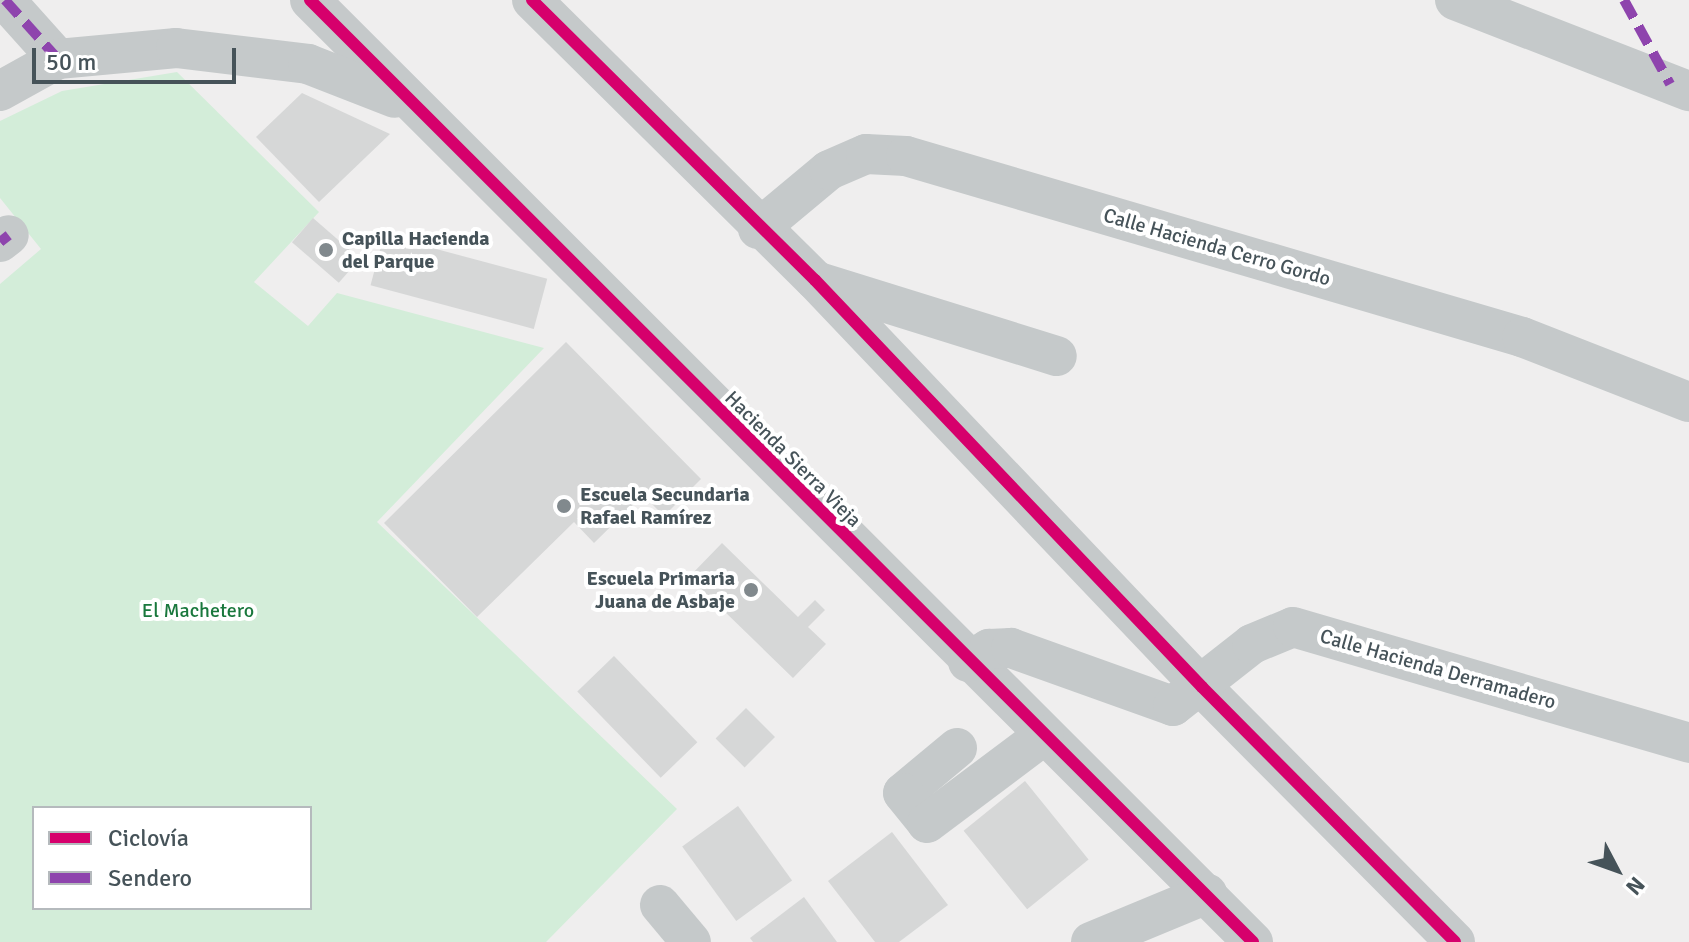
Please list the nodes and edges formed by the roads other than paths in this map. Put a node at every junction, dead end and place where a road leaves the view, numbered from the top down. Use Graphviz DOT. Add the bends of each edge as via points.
graph roads {
  1 [pos="5,0"];
  2 [pos="310,0"];
  3 [pos="532,0"];
  4 [pos="1455,0"];
  5 [pos="58,59"];
  6 [pos="0,91"];
  7 [pos="1689,91"];
  8 [pos="413,107"];
  9 [pos="758,229"];
  10 [pos="815,280"];
  11 [pos="1057,356"];
  12 [pos="1689,402"];
  13 [pos="968,662"];
  14 [pos="1202,687"];
  15 [pos="1044,735"];
  16 [pos="1689,743"];
  17 [pos="957,748"];
  18 [pos="1207,894"];
  19 [pos="660,905"];
  20 [pos="691,942"];
  21 [pos="1091,942"];
  22 [pos="1253,942"];
  23 [pos="1455,942"];
  1 -- 5 [label="street"];
  2 -- 8 [label="street, Hacienda Sierra Vieja"];
  3 -- 9 [label="street"];
  4 -- 7 [label="street"];
  5 -- 6 [label="street"];
  5 -- 8 [label="street" via="176,48 241,52 308,64"];
  8 -- 13 [label="street, Hacienda Sierra Vieja"];
  9 -- 10 [label="street"];
  9 -- 12 [label="street, Calle Hacienda Cerro Gordo" via="829,170 866,154 906,156 1522,337"];
  10 -- 11 [label="street"];
  10 -- 14 [label="street"];
  13 -- 14 [label="street, Calle Hacienda Derramadero" via="989,649 1011,648 1173,706"];
  13 -- 15 [label="street, Hacienda Sierra Vieja"];
  14 -- 16 [label="street, Calle Hacienda Derramadero" via="1252,644 1293,627"];
  14 -- 23 [label="street"];
  15 -- 17 [label="street" via="927,823 903,793"];
  15 -- 18 [label="street, Hacienda Sierra Vieja"];
  18 -- 21 [label="street"];
  18 -- 22 [label="street, Hacienda Sierra Vieja"];
  19 -- 20 [label="street"];
}
